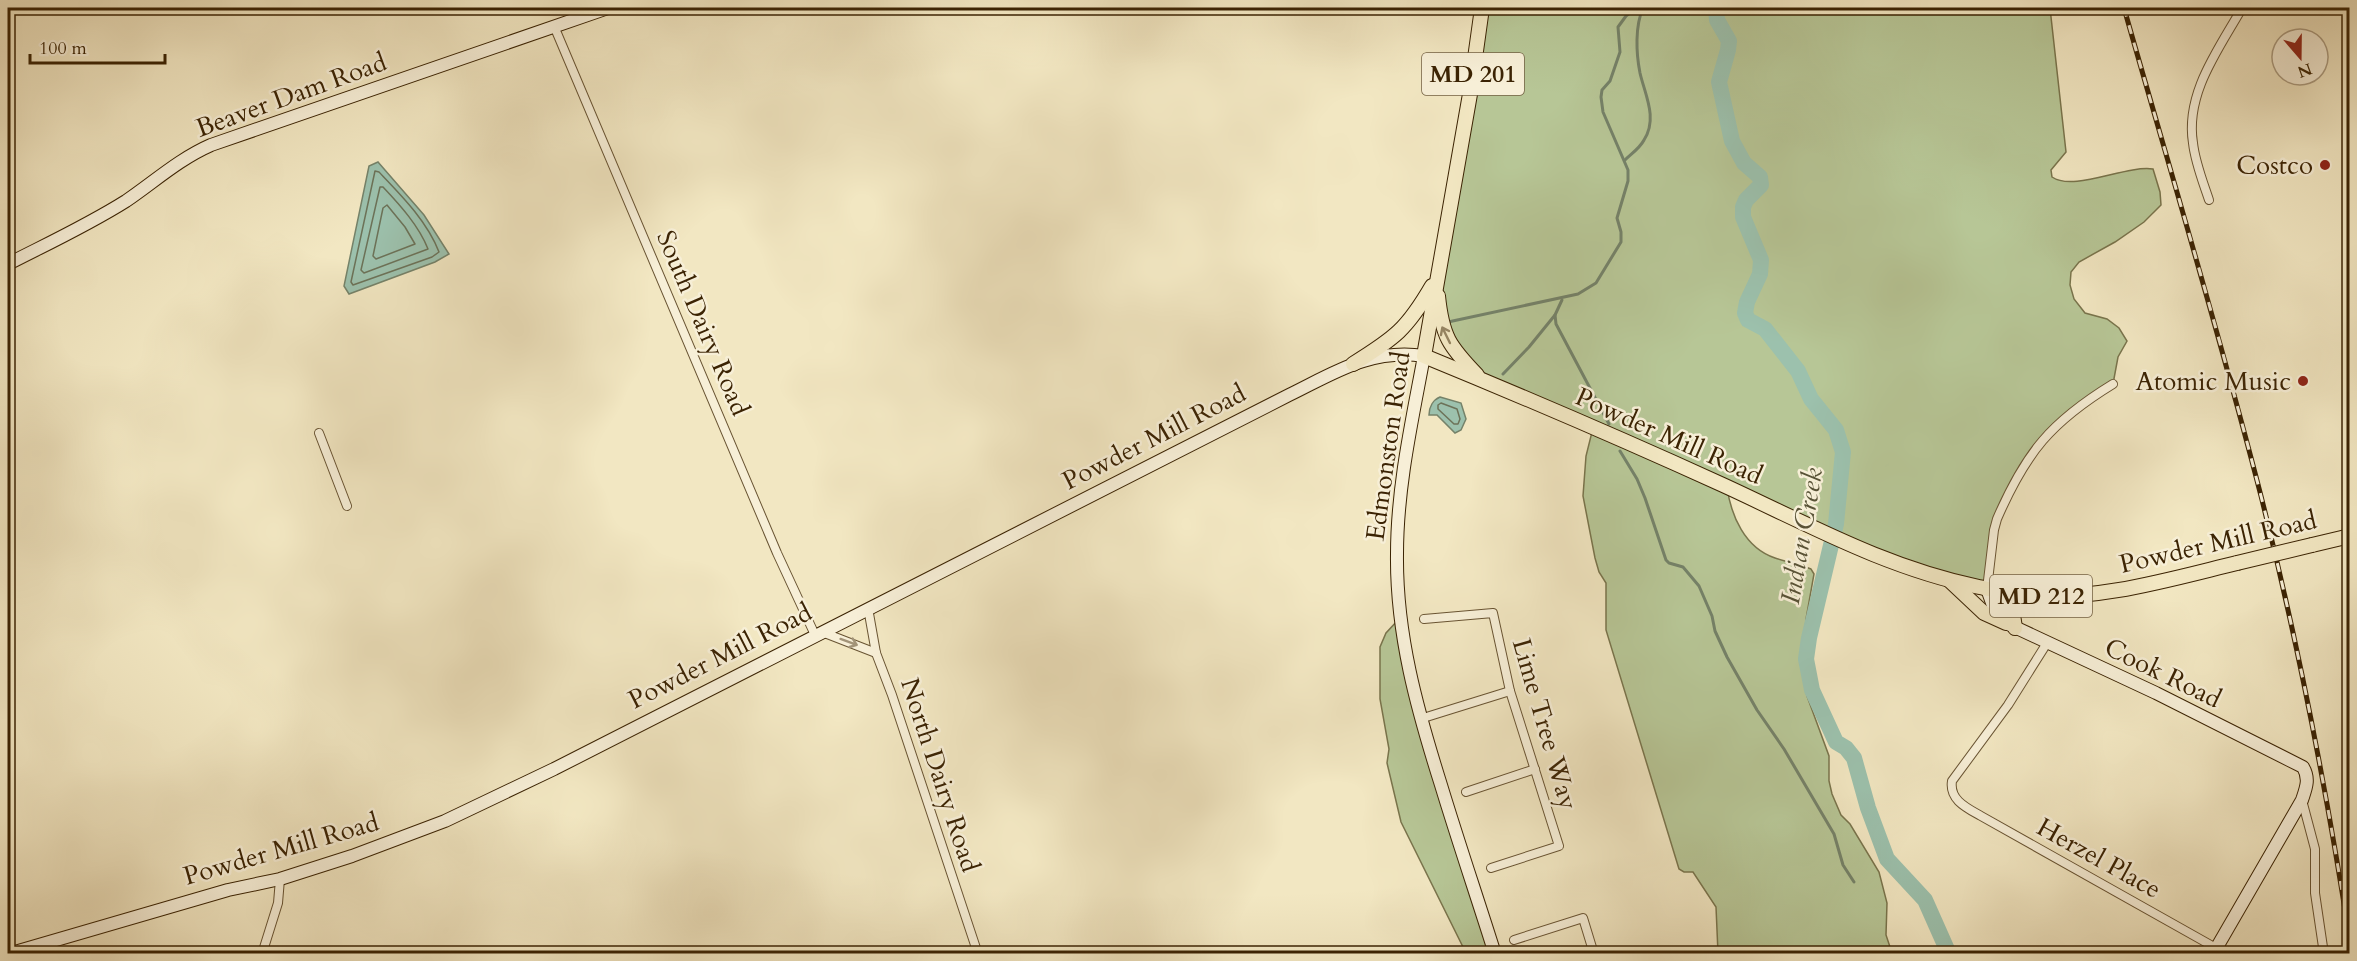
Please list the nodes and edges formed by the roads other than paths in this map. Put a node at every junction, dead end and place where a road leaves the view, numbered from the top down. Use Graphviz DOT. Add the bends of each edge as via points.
graph roads {
  1 [pos="608,8"];
  2 [pos="1482,8"];
  3 [pos="2242,8"];
  4 [pos="554,26"];
  5 [pos="2210,200"];
  6 [pos="8,264"];
  7 [pos="1436,279"];
  8 [pos="1424,356"];
  9 [pos="1353,364"];
  10 [pos="1480,379"];
  11 [pos="2113,384"];
  12 [pos="319,434"];
  13 [pos="347,506"];
  14 [pos="2349,536"];
  15 [pos="1950,581"];
  16 [pos="1987,589"];
  17 [pos="2024,596"];
  18 [pos="868,608"];
  19 [pos="1424,620"];
  20 [pos="2010,626"];
  21 [pos="818,634"];
  22 [pos="2047,643"];
  23 [pos="876,653"];
  24 [pos="1510,691"];
  25 [pos="1420,719"];
  26 [pos="1535,769"];
  27 [pos="1466,792"];
  28 [pos="2302,800"];
  29 [pos="1491,868"];
  30 [pos="280,879"];
  31 [pos="1514,940"];
  32 [pos="2215,951"];
  33 [pos="8,954"];
  34 [pos="262,954"];
  35 [pos="978,954"];
  36 [pos="1495,954"];
  37 [pos="1594,954"];
  38 [pos="2324,954"];
  1 -- 4 [label="main road, Beaver Dam Road"];
  2 -- 7 [label="main road, Edmonston Road / MD 201"];
  3 -- 5 [label="street" via="2193,106 2193,144"];
  4 -- 6 [label="main road, Beaver Dam Road" via="202,149 183,158 98,218"];
  4 -- 21 [label="street, South Dairy Road" via="773,544"];
  7 -- 8 [label="main road, Edmonston Road / MD 201"];
  7 -- 9 [label="main road" via="1404,328"];
  10 -- 7 [label="main road, one-way" via="1451,346 1445,333"];
  8 -- 9 [label="main road, Powder Mill Road" via="1392,354"];
  8 -- 10 [label="main road, Powder Mill Road / MD 212"];
  8 -- 25 [label="main road, Edmonston Road" via="1401,490 1397,554 1407,666"];
  9 -- 18 [label="main road, Powder Mill Road"];
  10 -- 15 [label="main road, Powder Mill Road / MD 212" via="1678,464 1849,545"];
  11 -- 16 [label="street" via="2061,419 2028,459 1997,519"];
  12 -- 13 [label="street"];
  14 -- 17 [label="main road, Powder Mill Road / MD 212, bridge" via="2121,591"];
  15 -- 16 [label="main road, Powder Mill Road / MD 212"];
  15 -- 20 [label="main road" via="1984,614"];
  16 -- 17 [label="main road, Powder Mill Road / MD 212"];
  16 -- 20 [label="main road" via="1996,614"];
  17 -- 20 [label="main road" via="2012,608"];
  18 -- 21 [label="main road, Powder Mill Road"];
  18 -- 23 [label="street, North Dairy Road"];
  19 -- 24 [label="street, Lime Tree Way" via="1493,614"];
  20 -- 22 [label="main road, Cook Road"];
  21 -- 23 [label="street, one-way"];
  21 -- 30 [label="main road, Powder Mill Road" via="463,813 399,840"];
  22 -- 28 [label="main road, Cook Road" via="2303,768 2307,785"];
  22 -- 32 [label="street, Herzel Place" via="2008,705 1952,781 1953,794 1960,804"];
  23 -- 35 [label="street, North Dairy Road"];
  24 -- 25 [label="street"];
  24 -- 26 [label="street, Lime Tree Way"];
  25 -- 36 [label="main road, Edmonston Road"];
  26 -- 27 [label="street"];
  26 -- 29 [label="street, Lime Tree Way" via="1559,846"];
  28 -- 32 [label="main road"];
  28 -- 38 [label="street" via="2315,849 2315,893"];
  30 -- 33 [label="main road, Powder Mill Road" via="228,890"];
  30 -- 34 [label="street" via="278,903"];
  31 -- 37 [label="street" via="1583,918"];
}
